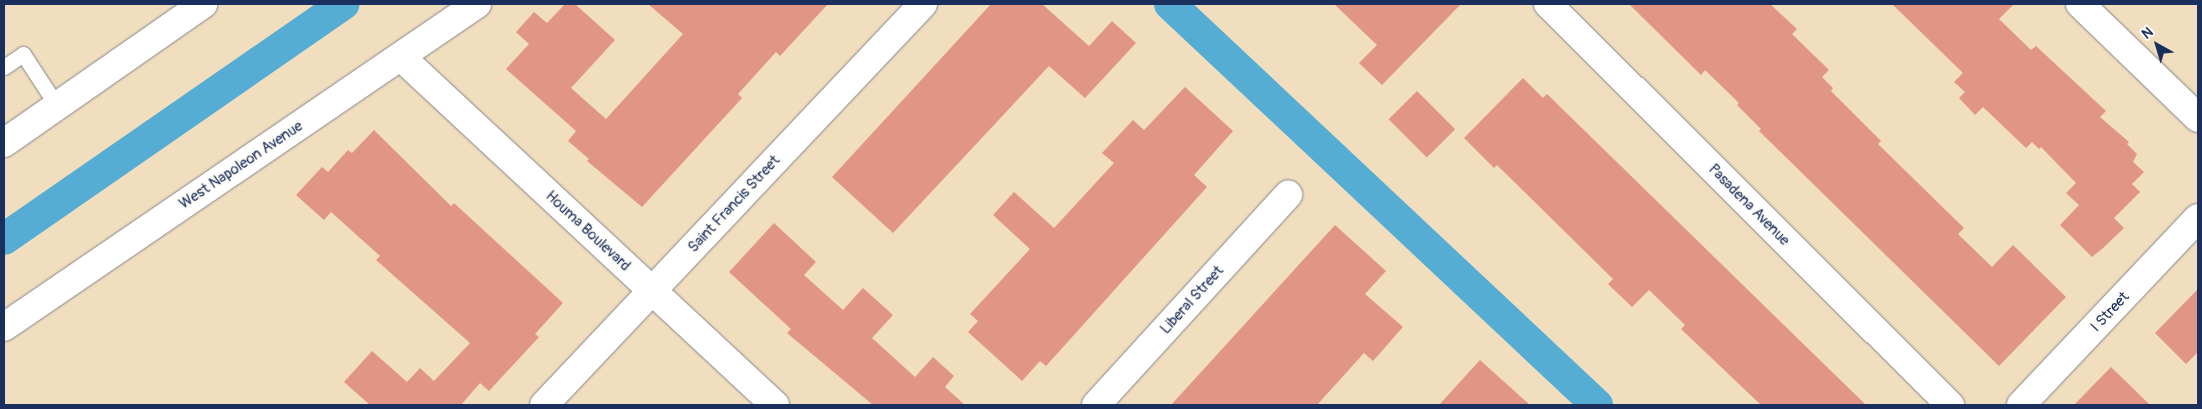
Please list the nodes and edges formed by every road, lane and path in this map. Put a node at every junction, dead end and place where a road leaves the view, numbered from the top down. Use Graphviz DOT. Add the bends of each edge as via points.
graph roads {
  1 [pos="203,4"];
  2 [pos="477,4"];
  3 [pos="923,4"];
  4 [pos="1548,4"];
  5 [pos="2080,4"];
  6 [pos="401,56"];
  7 [pos="4,67"];
  8 [pos="57,106"];
  9 [pos="2198,118"];
  10 [pos="4,143"];
  11 [pos="1288,195"];
  12 [pos="2198,218"];
  13 [pos="652,291"];
  14 [pos="4,327"];
  15 [pos="544,405"];
  16 [pos="775,405"];
  17 [pos="1096,405"];
  18 [pos="1950,405"];
  19 [pos="2021,405"];
  1 -- 8 [label="street"];
  2 -- 6 [label="street, West Napoleon Avenue"];
  3 -- 13 [label="street, Saint Francis Street"];
  4 -- 18 [label="street, Pasadena Avenue"];
  5 -- 9 [label="street"];
  6 -- 13 [label="street, Houma Boulevard"];
  6 -- 14 [label="street, West Napoleon Avenue"];
  7 -- 8 [label="lane" via="23,54"];
  8 -- 10 [label="street"];
  11 -- 17 [label="street, Liberal Street"];
  12 -- 19 [label="street, I Street"];
  13 -- 15 [label="street, Saint Francis Street"];
  13 -- 16 [label="street, Houma Boulevard"];
}
